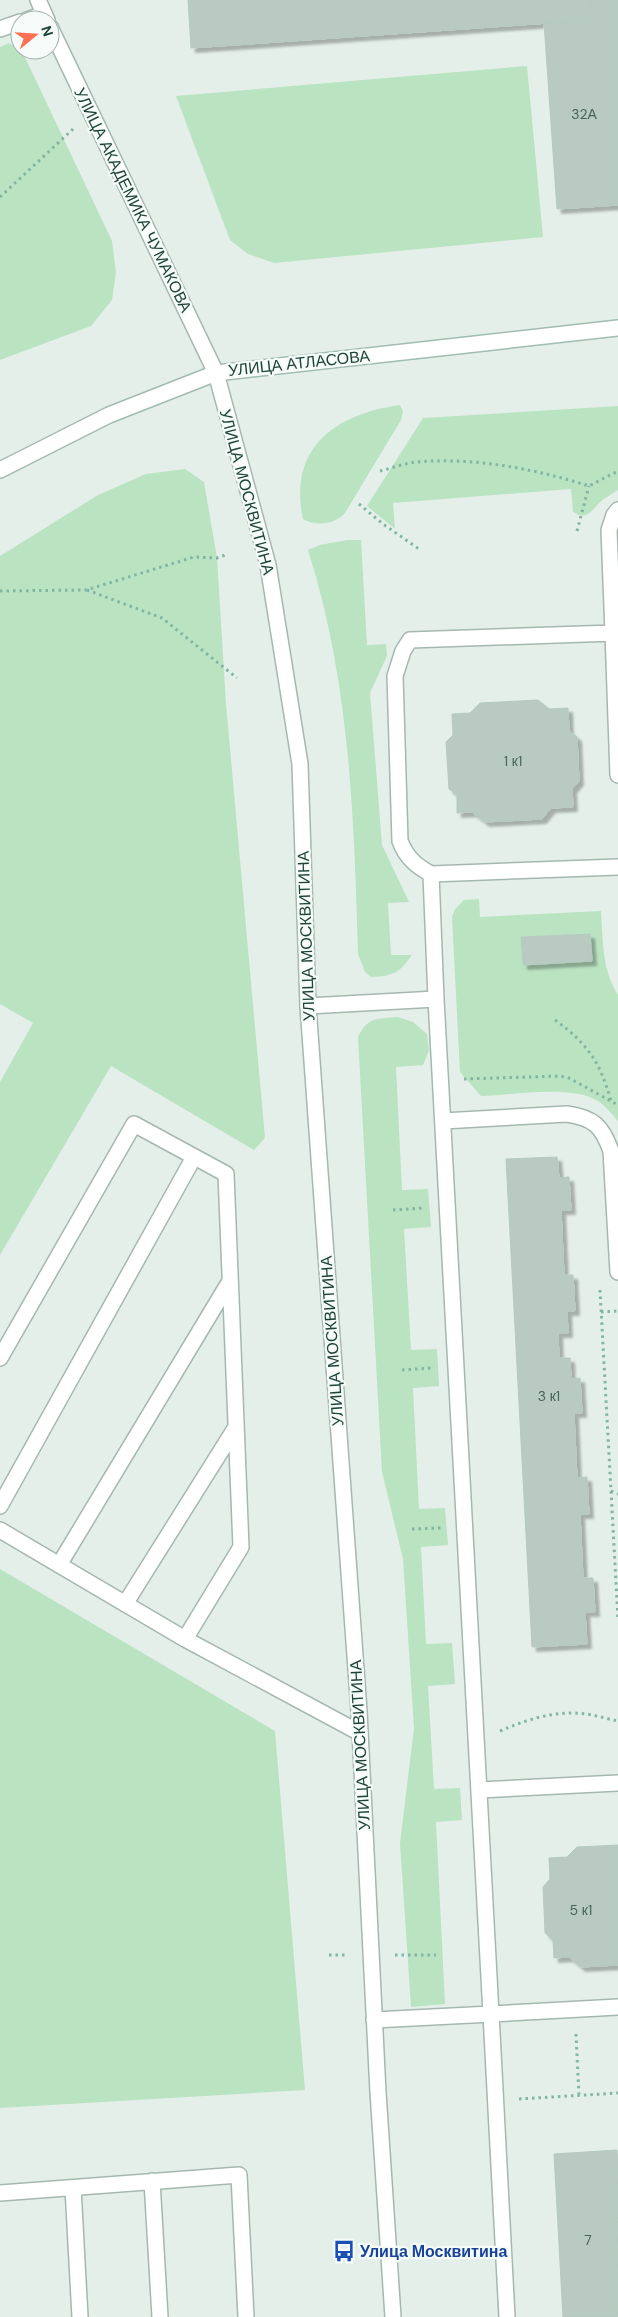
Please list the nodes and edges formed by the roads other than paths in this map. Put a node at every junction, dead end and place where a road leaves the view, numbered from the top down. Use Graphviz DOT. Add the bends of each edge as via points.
graph roads {
  1 [pos="60,47"];
  2 [pos="618,328"];
  3 [pos="216,373"];
  4 [pos="0,470"];
  5 [pos="618,510"];
  6 [pos="613,633"];
  7 [pos="617,706"];
  8 [pos="618,776"];
  9 [pos="618,867"];
  10 [pos="431,874"];
  11 [pos="436,999"];
  12 [pos="308,1006"];
  13 [pos="443,1121"];
  14 [pos="194,1157"];
  15 [pos="618,1272"];
  16 [pos="230,1281"];
  17 [pos="0,1358"];
  18 [pos="236,1427"];
  19 [pos="0,1506"];
  20 [pos="0,1530"];
  21 [pos="59,1565"];
  22 [pos="125,1604"];
  23 [pos="185,1639"];
  24 [pos="360,1733"];
  25 [pos="618,1783"];
  26 [pos="479,1790"];
  27 [pos="618,2007"];
  28 [pos="491,2014"];
  29 [pos="374,2020"];
  30 [pos="152,2181"];
  31 [pos="73,2188"];
  32 [pos="0,2193"];
  33 [pos="80,2317"];
  34 [pos="160,2317"];
  35 [pos="246,2317"];
  36 [pos="392,2317"];
  37 [pos="507,2317"];
  1 -- 3 [label="street, УЛИЦА АКАДЕМИКА ЧУМАКОВА"];
  2 -- 3 [label="street, УЛИЦА АТЛАСОВА"];
  3 -- 4 [label="street, УЛИЦА АТЛАСОВА" via="110,415"];
  3 -- 12 [label="street, УЛИЦА МОСКВИТИНА" via="268,565 300,764"];
  5 -- 6 [label="street" via="608,530"];
  6 -- 7 [label="street"];
  6 -- 10 [label="street" via="410,640 395,676 400,841 411,861"];
  7 -- 8 [label="street"];
  9 -- 10 [label="street"];
  10 -- 11 [label="street"];
  11 -- 12 [label="street"];
  11 -- 13 [label="street"];
  12 -- 24 [label="street, УЛИЦА МОСКВИТИНА"];
  13 -- 15 [label="street" via="567,1114 594,1122 604,1133 611,1151"];
  13 -- 26 [label="street"];
  14 -- 16 [label="street" via="226,1174"];
  14 -- 17 [label="street" via="134,1124"];
  14 -- 19 [label="street"];
  16 -- 18 [label="street"];
  16 -- 21 [label="street"];
  18 -- 22 [label="street"];
  18 -- 23 [label="street" via="241,1547"];
  20 -- 21 [label="street"];
  21 -- 22 [label="street"];
  22 -- 23 [label="street"];
  23 -- 24 [label="street"];
  24 -- 29 [label="street, УЛИЦА МОСКВИТИНА"];
  25 -- 26 [label="street"];
  26 -- 28 [label="street"];
  27 -- 28 [label="street"];
  28 -- 29 [label="street"];
  28 -- 37 [label="street"];
  29 -- 36 [label="street, УЛИЦА МОСКВИТИНА"];
  30 -- 31 [label="street"];
  30 -- 34 [label="street"];
  30 -- 35 [label="street" via="239,2175"];
  31 -- 32 [label="street"];
  31 -- 33 [label="street"];
}
